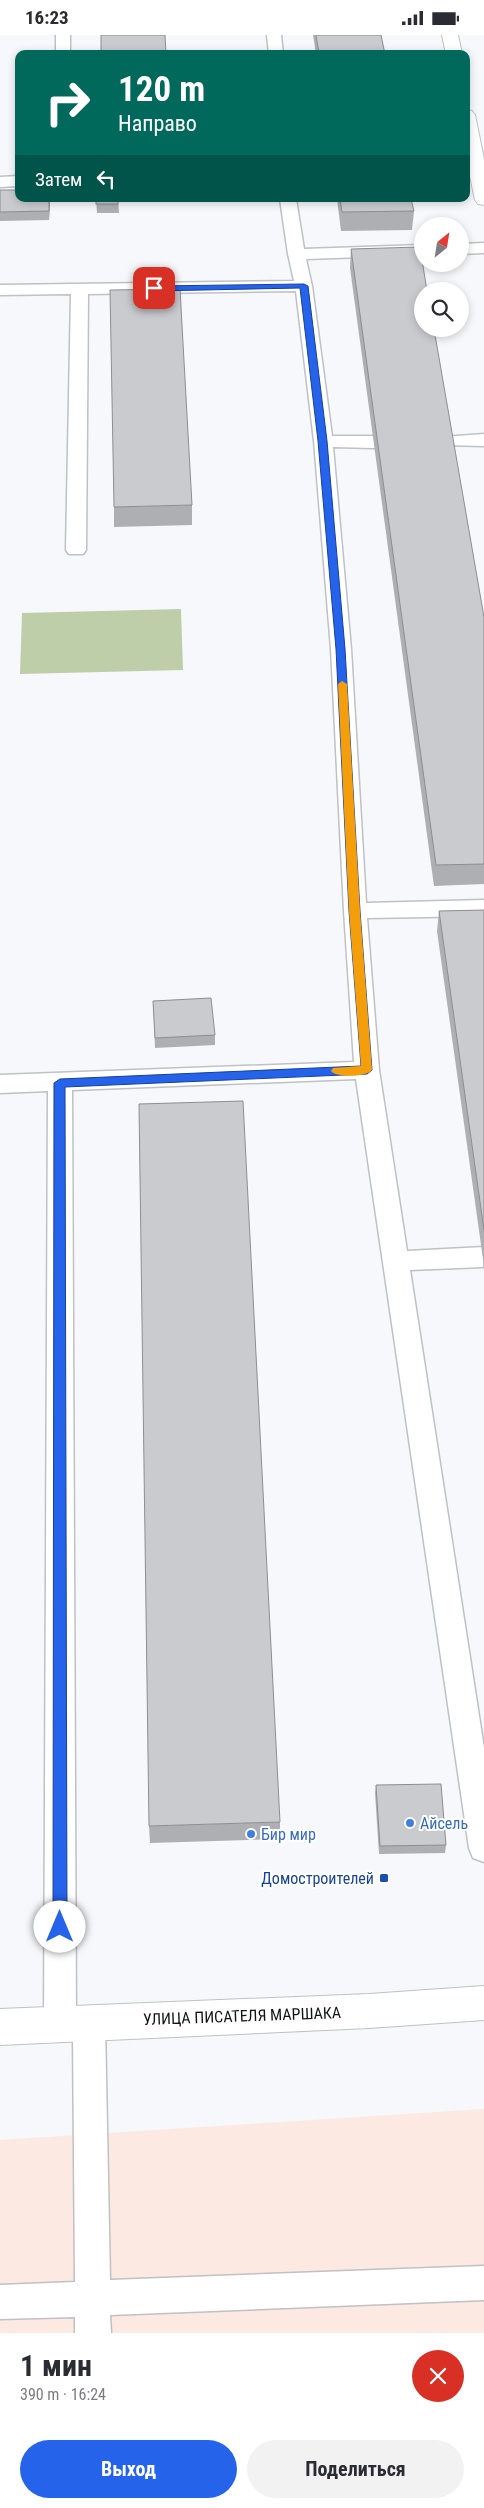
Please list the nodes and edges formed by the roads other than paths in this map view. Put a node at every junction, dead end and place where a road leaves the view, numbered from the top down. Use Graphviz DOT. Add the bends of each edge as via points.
graph roads {
  1 [pos="63,35"];
  2 [pos="274,35"];
  3 [pos="450,35"];
  4 [pos="63,50"];
  5 [pos="276,50"];
  6 [pos="453,50"];
  7 [pos="470,134"];
  8 [pos="0,181"];
  9 [pos="15,181"];
  10 [pos="484,200"];
  11 [pos="288,202"];
  12 [pos="484,248"];
  13 [pos="469,249"];
  14 [pos="414,250"];
  15 [pos="296,253"];
  16 [pos="304,286"];
  17 [pos="0,290"];
  18 [pos="80,290"];
  19 [pos="484,440"];
  20 [pos="322,441"];
  21 [pos="448,441"];
  22 [pos="374,442"];
  23 [pos="76,550"];
  24 [pos="484,908"];
  25 [pos="354,911"];
  26 [pos="367,1070"];
  27 [pos="60,1083"];
  28 [pos="0,1084"];
  29 [pos="482,1257"];
  30 [pos="396,1261"];
  31 [pos="484,1849"];
  32 [pos="484,2003"];
  33 [pos="75,2024"];
  34 [pos="0,2027"];
  35 [pos="484,2283"];
  36 [pos="94,2298"];
  37 [pos="0,2302"];
  38 [pos="93,2333"];
  1 -- 4 [label="lane"];
  2 -- 5 [label="lane"];
  3 -- 6 [label="street"];
  7 -- 10 [label="street"];
  8 -- 9 [label="lane"];
  11 -- 15 [label="lane"];
  12 -- 13 [label="lane"];
  14 -- 15 [label="lane"];
  15 -- 16 [label="lane"];
  16 -- 18 [label="lane"];
  16 -- 20 [label="lane"];
  17 -- 18 [label="lane"];
  18 -- 23 [label="lane"];
  19 -- 21 [label="lane"];
  20 -- 22 [label="lane"];
  20 -- 25 [label="lane" via="341,649"];
  24 -- 25 [label="lane"];
  25 -- 26 [label="lane"];
  26 -- 27 [label="lane"];
  26 -- 30 [label="lane"];
  27 -- 28 [label="lane"];
  27 -- 33 [label="lane"];
  29 -- 30 [label="lane"];
  30 -- 31 [label="lane"];
  32 -- 33 [label="street, УЛИЦА ПИСАТЕЛЯ МАРШАКА"];
  33 -- 34 [label="street, УЛИЦА ПИСАТЕЛЯ МАРШАКА"];
  33 -- 36 [label="lane"];
  35 -- 36 [label="lane"];
  36 -- 37 [label="lane"];
  36 -- 38 [label="lane"];
}
